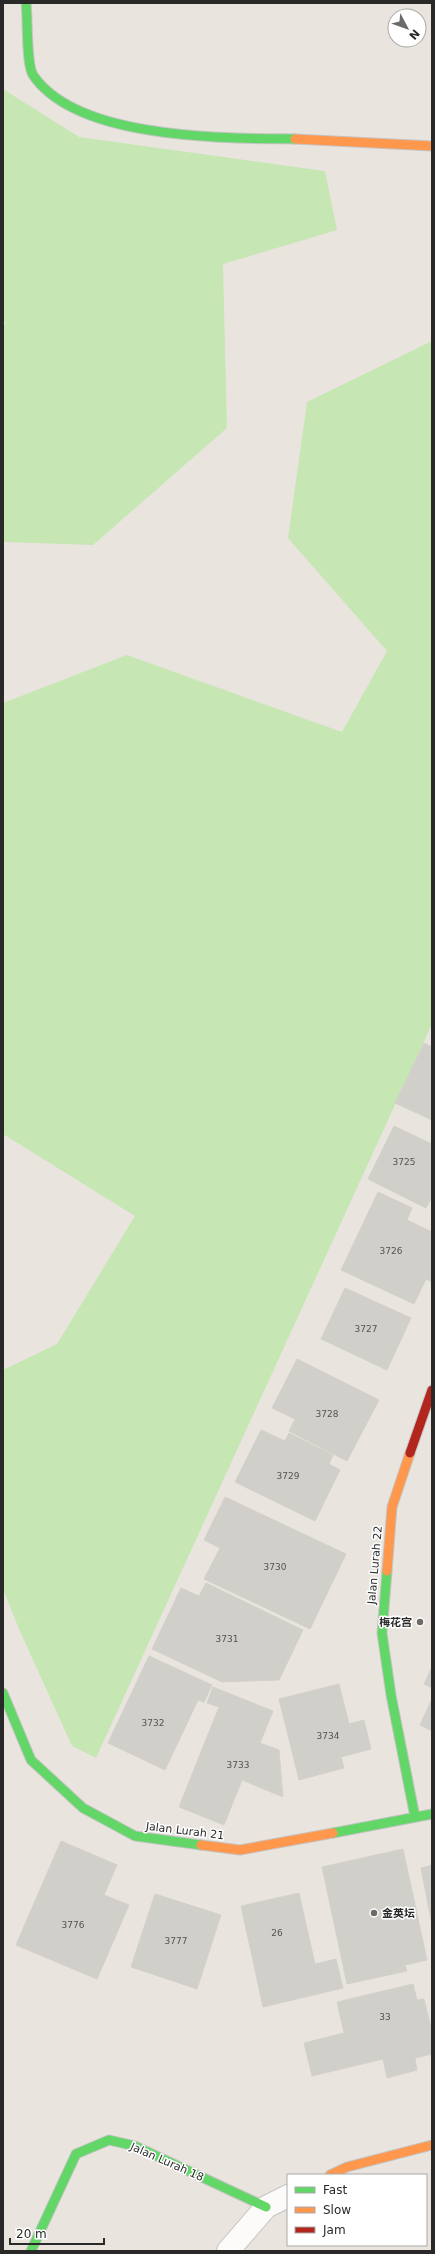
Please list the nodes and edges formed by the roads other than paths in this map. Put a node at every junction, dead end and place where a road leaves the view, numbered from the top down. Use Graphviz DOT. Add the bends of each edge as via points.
graph roads {
  1 [pos="26,3"];
  2 [pos="432,146"];
  3 [pos="432,1390"];
  4 [pos="3,1693"];
  5 [pos="432,1814"];
  6 [pos="416,1817"];
  7 [pos="432,2145"];
  8 [pos="332,2174"];
  9 [pos="287,2196"];
  10 [pos="266,2207"];
  11 [pos="31,2251"];
  12 [pos="228,2251"];
  1 -- 2 [label="street" via="32,74 45,91 68,105 100,119 157,132 208,137 328,139"];
  3 -- 6 [label="street, Jalan Lurah 22" via="392,1507 382,1633 391,1695"];
  4 -- 6 [label="street, Jalan Lurah 21" via="31,1760 83,1808 135,1836 240,1850"];
  5 -- 6 [label="street, Jalan Lurah 21"];
  7 -- 8 [label="street" via="347,2166"];
  9 -- 10 [label="street"];
  10 -- 11 [label="street, Jalan Lurah 18" via="135,2146 109,2140 76,2154"];
  10 -- 12 [label="street"];
}
